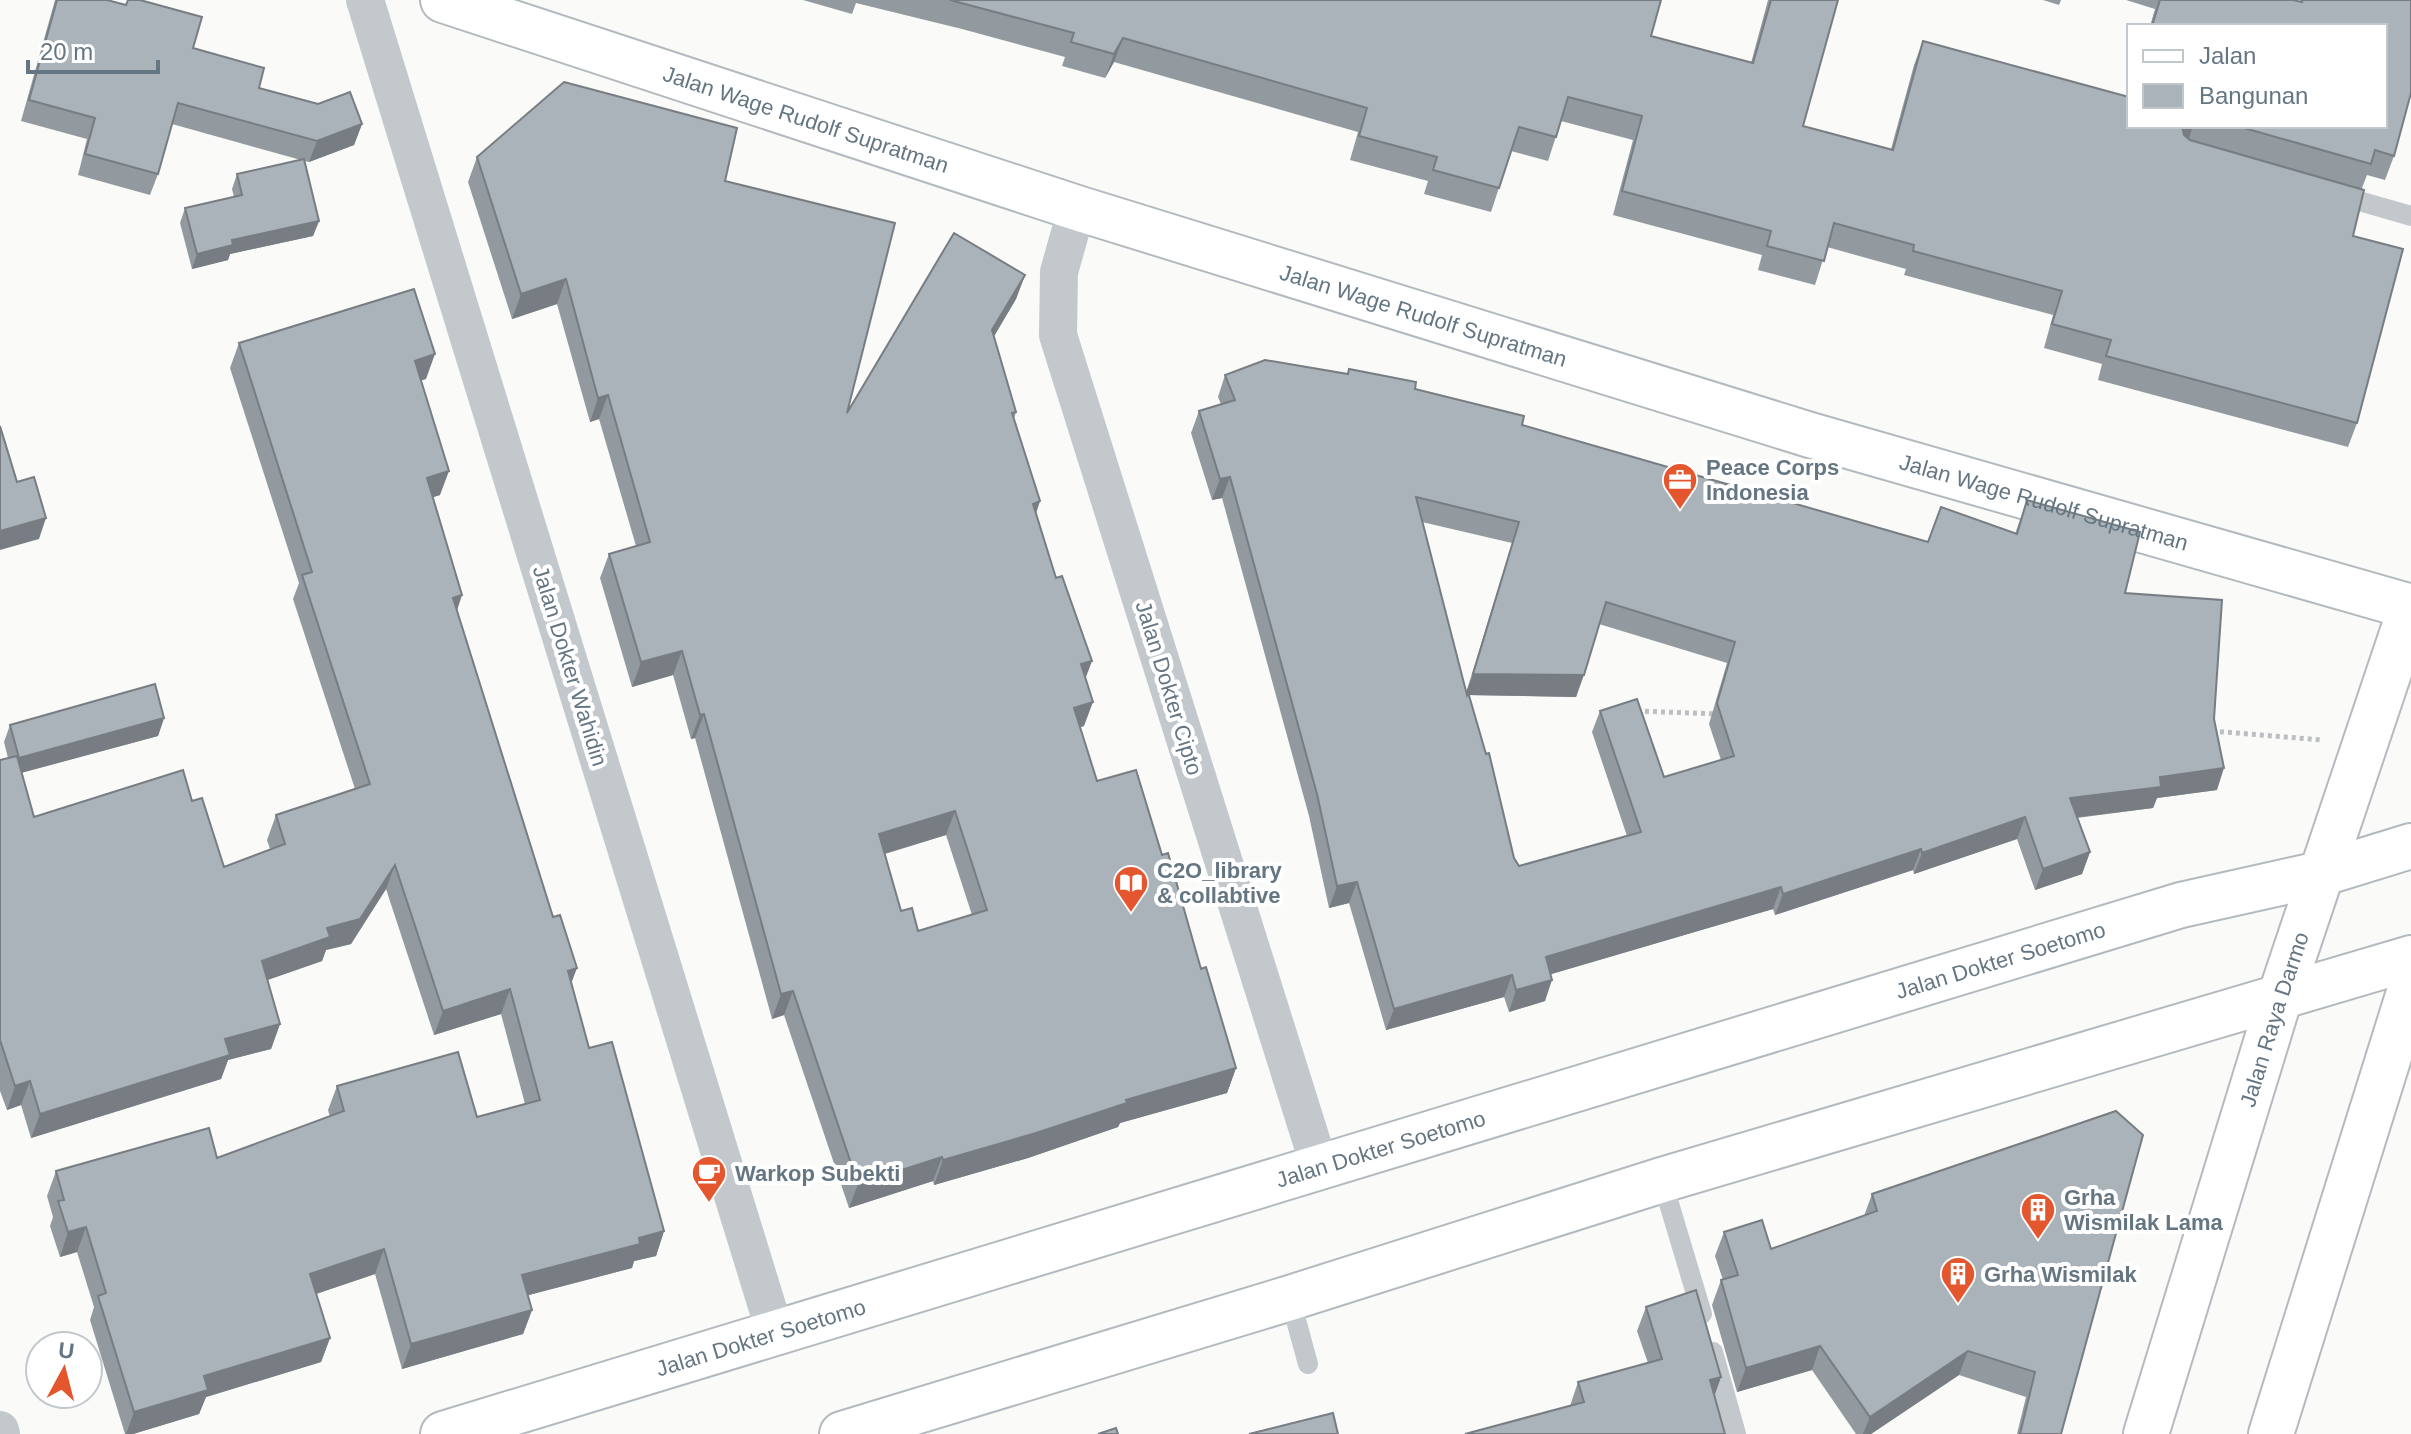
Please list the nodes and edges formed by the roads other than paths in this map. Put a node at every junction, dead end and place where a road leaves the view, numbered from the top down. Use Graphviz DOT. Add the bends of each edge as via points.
graph roads {
  1 [pos="365,0"];
  2 [pos="443,0"];
  3 [pos="2321,190"];
  4 [pos="1077,208"];
  5 [pos="2411,216"];
  6 [pos="2411,607"];
  7 [pos="2411,846"];
  8 [pos="2320,874"];
  9 [pos="2411,958"];
  10 [pos="2411,986"];
  11 [pos="2280,997"];
  12 [pos="1319,1165"];
  13 [pos="1662,1180"];
  14 [pos="1290,1298"];
  15 [pos="775,1332"];
  16 [pos="1308,1364"];
  17 [pos="443,1434"];
  18 [pos="842,1434"];
  19 [pos="1736,1434"];
  20 [pos="2146,1434"];
  21 [pos="2271,1434"];
  1 -- 15 [label="street, Jalan Dokter Wahidin"];
  2 -- 4 [label="main road, Jalan Wage Rudolf Supratman"];
  3 -- 5 [label="lane"];
  4 -- 6 [label="main road, Jalan Wage Rudolf Supratman" via="1810,435"];
  4 -- 12 [label="street, Jalan Dokter Cipto" via="1059,272 1058,335"];
  6 -- 8 [label="main road, Jalan Raya Darmo"];
  7 -- 8 [label="main road, Jalan Dokter Soetomo"];
  8 -- 11 [label="main road, Jalan Raya Darmo"];
  8 -- 12 [label="main road, Jalan Dokter Soetomo" via="2181,905"];
  9 -- 11 [label="main road"];
  10 -- 21 [label="main road"];
  11 -- 13 [label="main road"];
  11 -- 20 [label="main road, Jalan Raya Darmo"];
  12 -- 15 [label="main road, Jalan Dokter Soetomo"];
  13 -- 14 [label="main road"];
  13 -- 19 [label="lane"];
  14 -- 16 [label="lane"];
  14 -- 18 [label="main road"];
  15 -- 17 [label="main road, Jalan Dokter Soetomo"];
}
